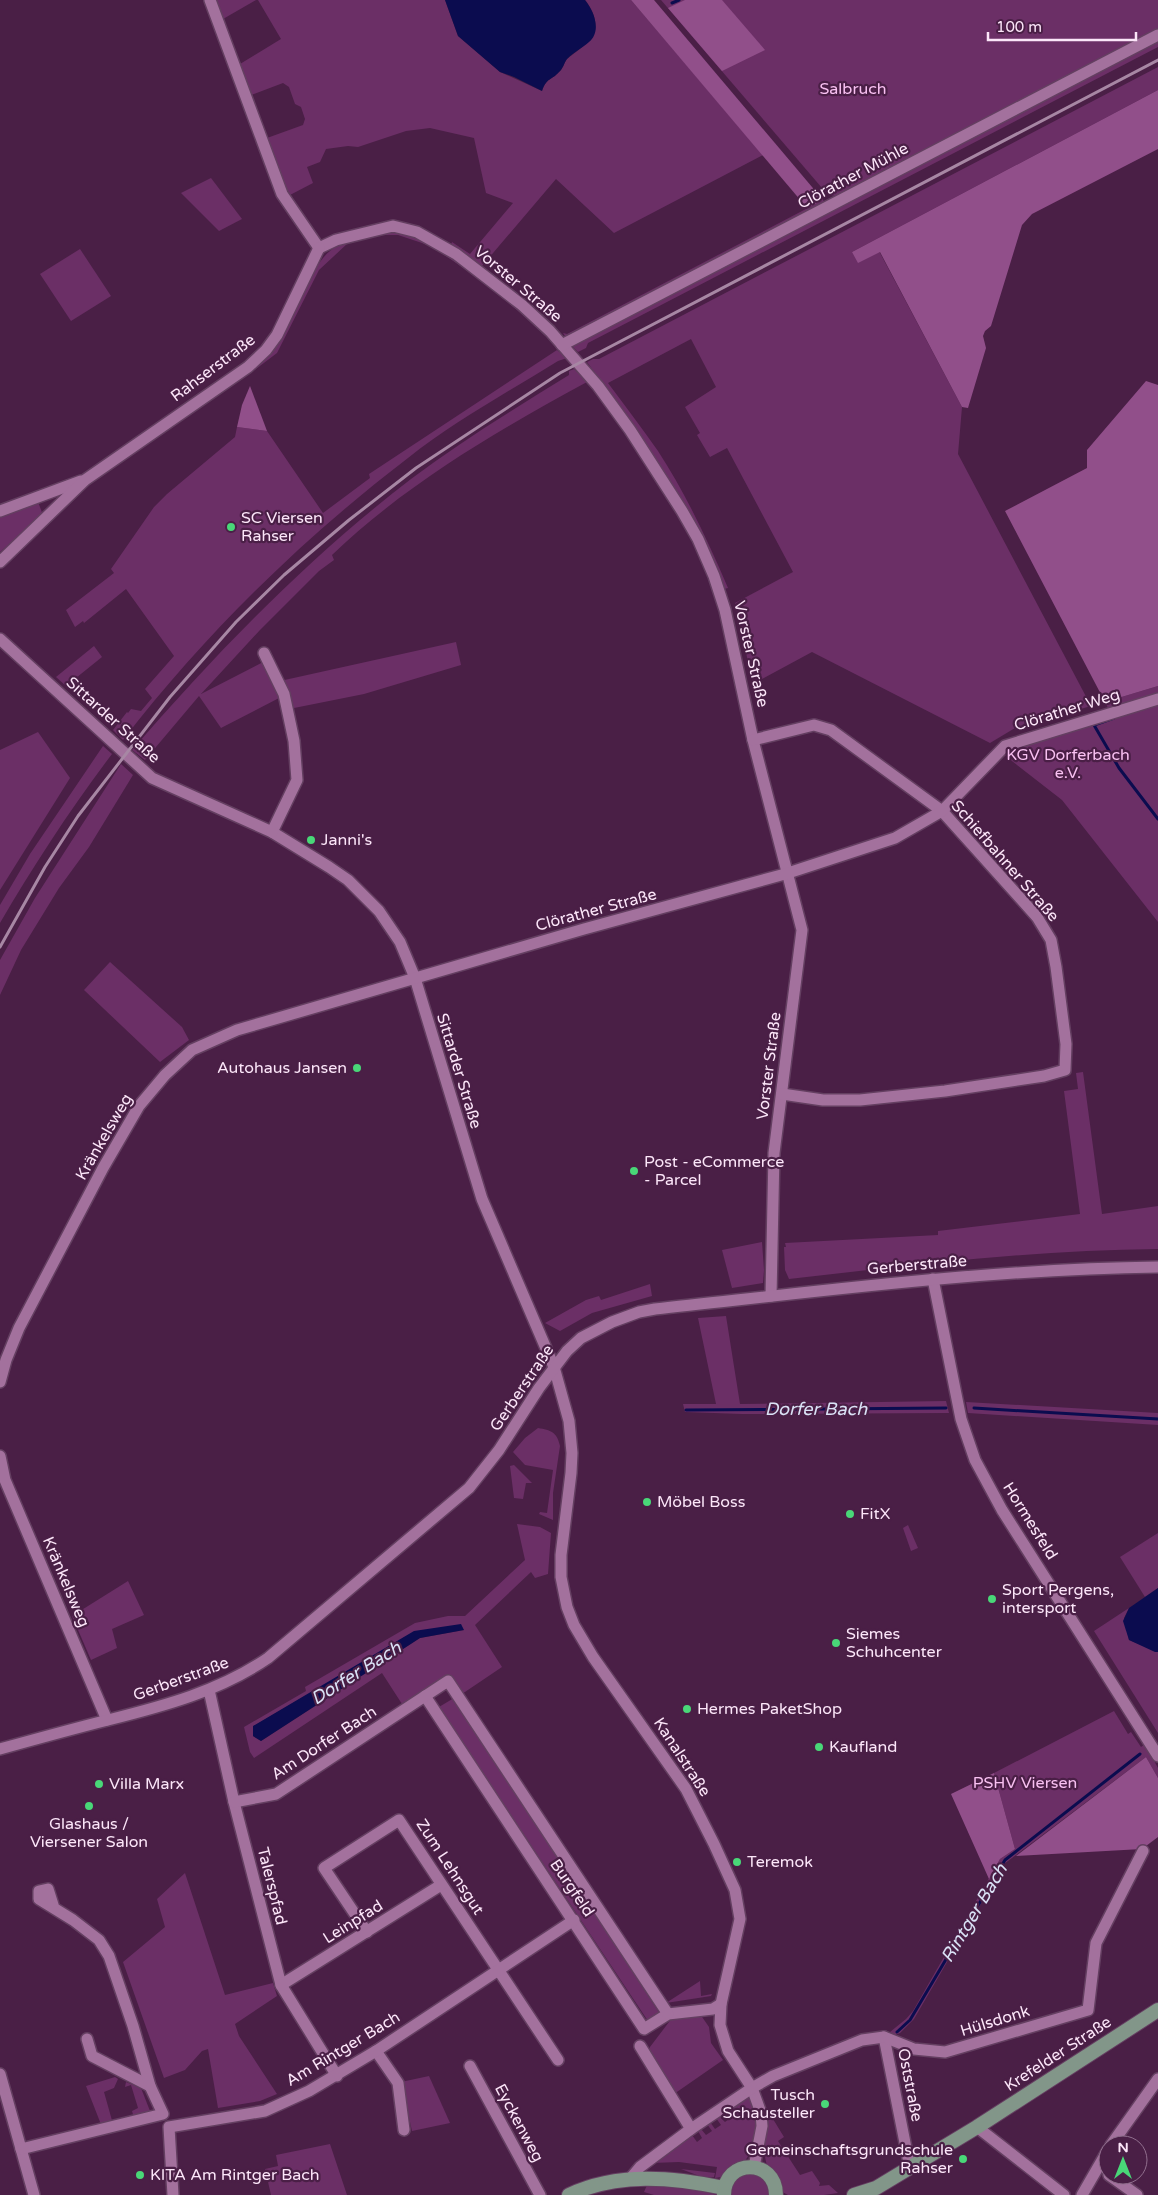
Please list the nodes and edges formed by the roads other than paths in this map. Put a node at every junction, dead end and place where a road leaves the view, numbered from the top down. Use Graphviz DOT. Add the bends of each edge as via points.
graph roads {
  1 [pos="210,0"];
  2 [pos="1158,35"];
  3 [pos="319,248"];
  4 [pos="562,345"];
  5 [pos="85,480"];
  6 [pos="0,511"];
  7 [pos="0,562"];
  8 [pos="0,639"];
  9 [pos="264,653"];
  10 [pos="1158,699"];
  11 [pos="753,740"];
  12 [pos="942,811"];
  13 [pos="272,832"];
  14 [pos="785,874"];
  15 [pos="415,978"];
  16 [pos="782,1094"];
  17 [pos="1158,1267"];
  18 [pos="933,1279"];
  19 [pos="771,1296"];
  20 [pos="554,1367"];
  21 [pos="0,1382"];
  22 [pos="0,1456"];
  23 [pos="209,1690"];
  24 [pos="425,1696"];
  25 [pos="107,1720"];
  26 [pos="0,1749"];
  27 [pos="1158,1756"];
  28 [pos="234,1802"];
  29 [pos="1143,1851"];
  30 [pos="441,1884"];
  31 [pos="54,1908"];
  32 [pos="574,1920"];
  33 [pos="367,1932"];
  34 [pos="499,1970"];
  35 [pos="281,1986"];
  36 [pos="721,2004"];
  37 [pos="1158,2010"];
  38 [pos="668,2014"];
  39 [pos="884,2037"];
  40 [pos="87,2039"];
  41 [pos="640,2046"];
  42 [pos="376,2051"];
  43 [pos="558,2060"];
  44 [pos="470,2066"];
  45 [pos="0,2074"];
  46 [pos="337,2076"];
  47 [pos="1158,2079"];
  48 [pos="150,2086"];
  49 [pos="752,2088"];
  50 [pos="977,2127"];
  51 [pos="691,2129"];
  52 [pos="404,2130"];
  53 [pos="1119,2135"];
  54 [pos="21,2149"];
  55 [pos="1097,2166"];
  56 [pos="754,2167"];
  57 [pos="910,2168"];
  58 [pos="630,2179"];
  59 [pos="1123,2185"];
  60 [pos="724,2192"];
  61 [pos="877,2192"];
  62 [pos="34,2195"];
  63 [pos="174,2195"];
  64 [pos="540,2195"];
  65 [pos="568,2195"];
  66 [pos="776,2195"];
  67 [pos="854,2195"];
  68 [pos="1064,2195"];
  69 [pos="1082,2195"];
  70 [pos="1137,2195"];
  1 -- 3 [label="street" via="282,194"];
  2 -- 4 [label="street, Clörather Mühle"];
  3 -- 4 [label="street, Vorster Straße" via="336,240 393,226 417,232 442,245 482,274 539,320"];
  3 -- 5 [label="street, Rahserstraße" via="277,335 266,350 248,367"];
  4 -- 11 [label="street, Vorster Straße" via="630,430 698,539 725,610"];
  5 -- 6 [label="street, Rahserstraße"];
  5 -- 7 [label="street, Rahserstraße"];
  8 -- 13 [label="street, Sittarder Straße" via="152,778"];
  9 -- 13 [label="street" via="284,694 294,741 297,780"];
  10 -- 12 [label="street, Clörather Weg" via="1005,746"];
  11 -- 12 [label="street, Schiefbahner Straße" via="814,725 831,730"];
  11 -- 14 [label="street, Vorster Straße"];
  12 -- 14 [label="street, Clörather Weg" via="895,838"];
  12 -- 16 [label="street, Schiefbahner Straße" via="1037,917 1051,940 1066,1044 1065,1070 945,1091 860,1100 823,1100"];
  13 -- 15 [label="street, Sittarder Straße" via="348,880 379,911 400,942"];
  14 -- 15 [label="street, Clörather Straße"];
  14 -- 16 [label="street, Vorster Straße" via="802,930"];
  15 -- 20 [label="street, Sittarder Straße" via="482,1199"];
  15 -- 21 [label="street, Kränkelsweg" via="236,1030 192,1050 165,1075 139,1106 103,1168 19,1328"];
  16 -- 19 [label="street, Vorster Straße" via="774,1160"];
  17 -- 18 [label="street, Gerberstraße"];
  18 -- 19 [label="street, Gerberstraße"];
  18 -- 27 [label="street, Hormesfeld" via="961,1419 980,1468 1006,1516"];
  19 -- 20 [label="street, Gerberstraße" via="639,1312 581,1338"];
  20 -- 23 [label="street, Gerberstraße" via="500,1450 464,1493 268,1658"];
  20 -- 36 [label="street, Kanalstraße" via="569,1421 572,1453 561,1555 564,1594 574,1625 593,1657 686,1789 734,1890 740,1918"];
  22 -- 25 [label="street, Kränkelsweg" via="6,1480"];
  23 -- 25 [label="street, Gerberstraße" via="159,1708"];
  23 -- 28 [label="street, Talerspfad"];
  24 -- 28 [label="street, Am Dorfer Bach" via="276,1794"];
  24 -- 32 [label="street, Burgfeld"];
  24 -- 38 [label="street" via="448,1681"];
  25 -- 26 [label="street, Gerberstraße"];
  28 -- 35 [label="street, Talerspfad"];
  29 -- 39 [label="street, Hülsdonk" via="1096,1943 1088,2010 945,2052 914,2049"];
  30 -- 33 [label="street, Leinpfad"];
  30 -- 33 [label="street, Zum Lehnsgut" via="399,1820 324,1868"];
  30 -- 34 [label="street, Zum Lehnsgut"];
  31 -- 48 [label="street" via="99,1940 109,1956"];
  32 -- 34 [label="street, Am Rintger Bach"];
  32 -- 38 [label="street, Burgfeld" via="644,2029"];
  33 -- 35 [label="street, Leinpfad"];
  34 -- 42 [label="street, Am Rintger Bach"];
  34 -- 43 [label="street, Zum Lehnsgut"];
  35 -- 46 [label="street, Talerspfad"];
  36 -- 38 [label="street, Burgfeld" via="713,2009"];
  36 -- 49 [label="street, Kanalstraße" via="720,2025 728,2051"];
  37 -- 50 [label="main road, Krefelder Straße"];
  39 -- 49 [label="street" via="862,2040 773,2076"];
  39 -- 57 [label="street, Oststraße"];
  40 -- 48 [label="street" via="92,2056"];
  41 -- 51 [label="street"];
  42 -- 46 [label="street, Am Rintger Bach"];
  42 -- 52 [label="street" via="398,2083"];
  44 -- 64 [label="street, Eyckenweg"];
  45 -- 54 [label="street"];
  46 -- 63 [label="street, Am Rintger Bach" via="265,2111 169,2127"];
  47 -- 53 [label="street"];
  48 -- 54 [label="street" via="163,2114"];
  49 -- 51 [label="street"];
  49 -- 56 [label="street, Kanalstraße" via="761,2112 762,2126"];
  50 -- 57 [label="main road, Krefelder Straße"];
  50 -- 68 [label="street"];
  51 -- 58 [label="street"];
  54 -- 62 [label="street"];
  55 -- 69 [label="street"];
  56 -- 60 [label="main road" via="737,2170 727,2180"];
  56 -- 66 [label="main road" via="771,2177"];
  57 -- 61 [label="main road, Krefelder Straße"];
  58 -- 60 [label="main road" via="667,2178"];
  58 -- 65 [label="main road" via="591,2186"];
  59 -- 70 [label="street"];
  61 -- 67 [label="main road, Krefelder Straße"];
}
